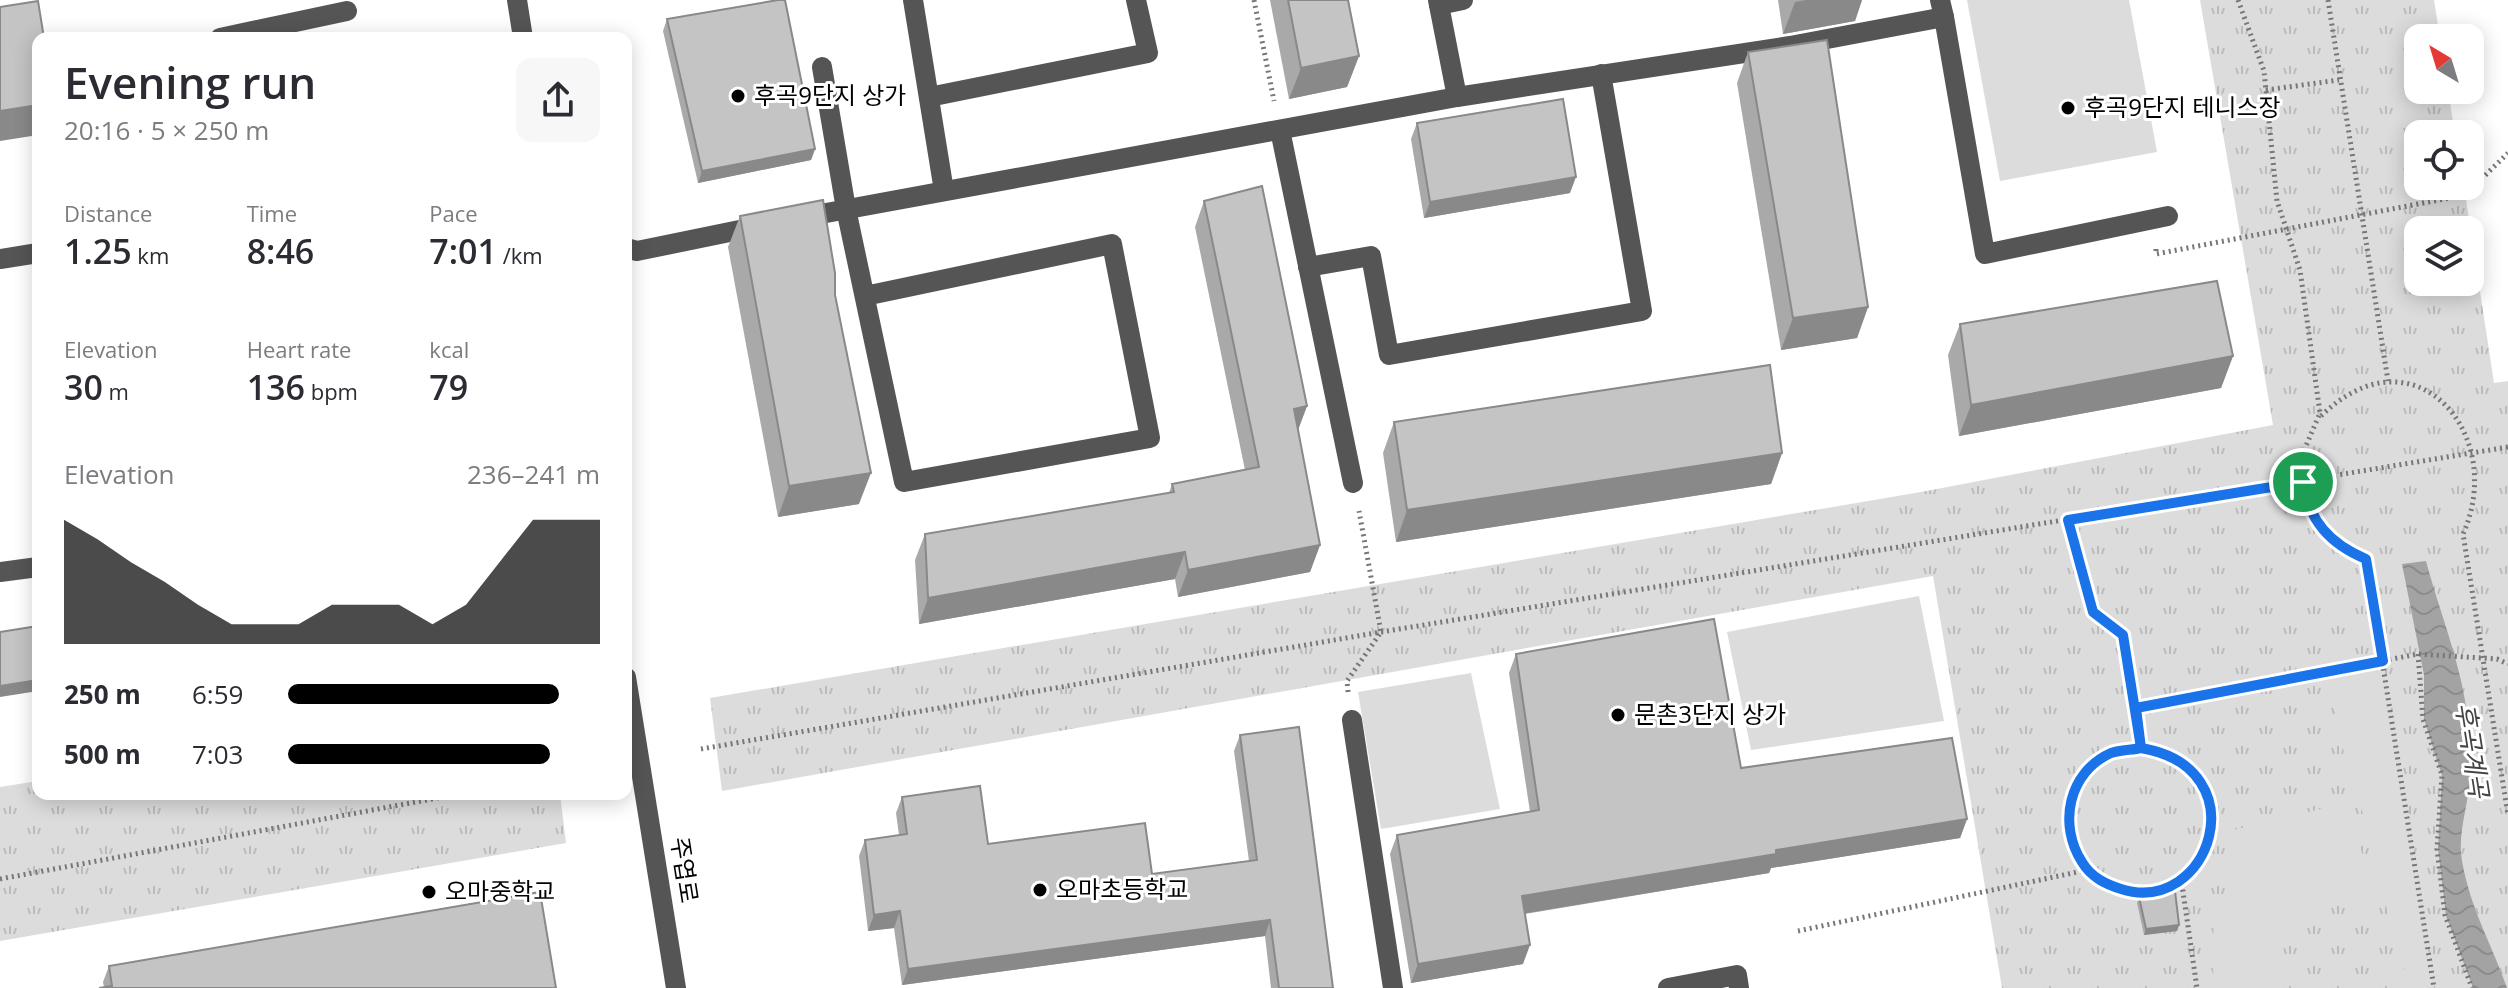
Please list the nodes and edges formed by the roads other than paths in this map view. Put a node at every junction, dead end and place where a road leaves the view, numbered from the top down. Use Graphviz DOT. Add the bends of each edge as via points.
graph roads {
  1 [pos="517,0"];
  2 [pos="913,0"];
  3 [pos="1136,0"];
  4 [pos="1463,0"];
  5 [pos="1438,2"];
  6 [pos="1942,9"];
  7 [pos="347,11"];
  8 [pos="248,32"];
  9 [pos="522,32"];
  10 [pos="822,67"];
  11 [pos="1601,74"];
  12 [pos="929,97"];
  13 [pos="1457,97"];
  14 [pos="1280,130"];
  15 [pos="944,191"];
  16 [pos="846,209"];
  17 [pos="2160,218"];
  18 [pos="632,250"];
  19 [pos="32,254"];
  20 [pos="0,259"];
  21 [pos="1308,267"];
  22 [pos="865,296"];
  23 [pos="1353,483"];
  24 [pos="32,568"];
  25 [pos="0,572"];
  26 [pos="632,713"];
  27 [pos="1352,720"];
  28 [pos="676,988"];
  29 [pos="1393,988"];
  30 [pos="1668,988"];
  31 [pos="1739,988"];
  1 -- 9 [label="street"];
  2 -- 12 [label="street"];
  3 -- 12 [label="street" via="1148,53"];
  4 -- 5 [label="street"];
  5 -- 13 [label="street"];
  6 -- 11 [label="street" via="1790,46"];
  6 -- 17 [label="street" via="1985,254"];
  7 -- 8 [label="street"];
  10 -- 16 [label="street"];
  11 -- 13 [label="street"];
  11 -- 21 [label="street" via="1642,311 1389,355 1371,256"];
  12 -- 15 [label="street"];
  13 -- 14 [label="street"];
  14 -- 15 [label="street"];
  14 -- 21 [label="street"];
  15 -- 16 [label="street"];
  16 -- 18 [label="street"];
  16 -- 22 [label="street"];
  19 -- 20 [label="street"];
  21 -- 23 [label="street"];
  22 -- 22 [label="street" via="904,482 1150,438 1112,244"];
  24 -- 25 [label="street"];
  26 -- 28 [label="street, 주엽로"];
  27 -- 29 [label="street"];
  30 -- 31 [label="street" via="1737,975"];
}
